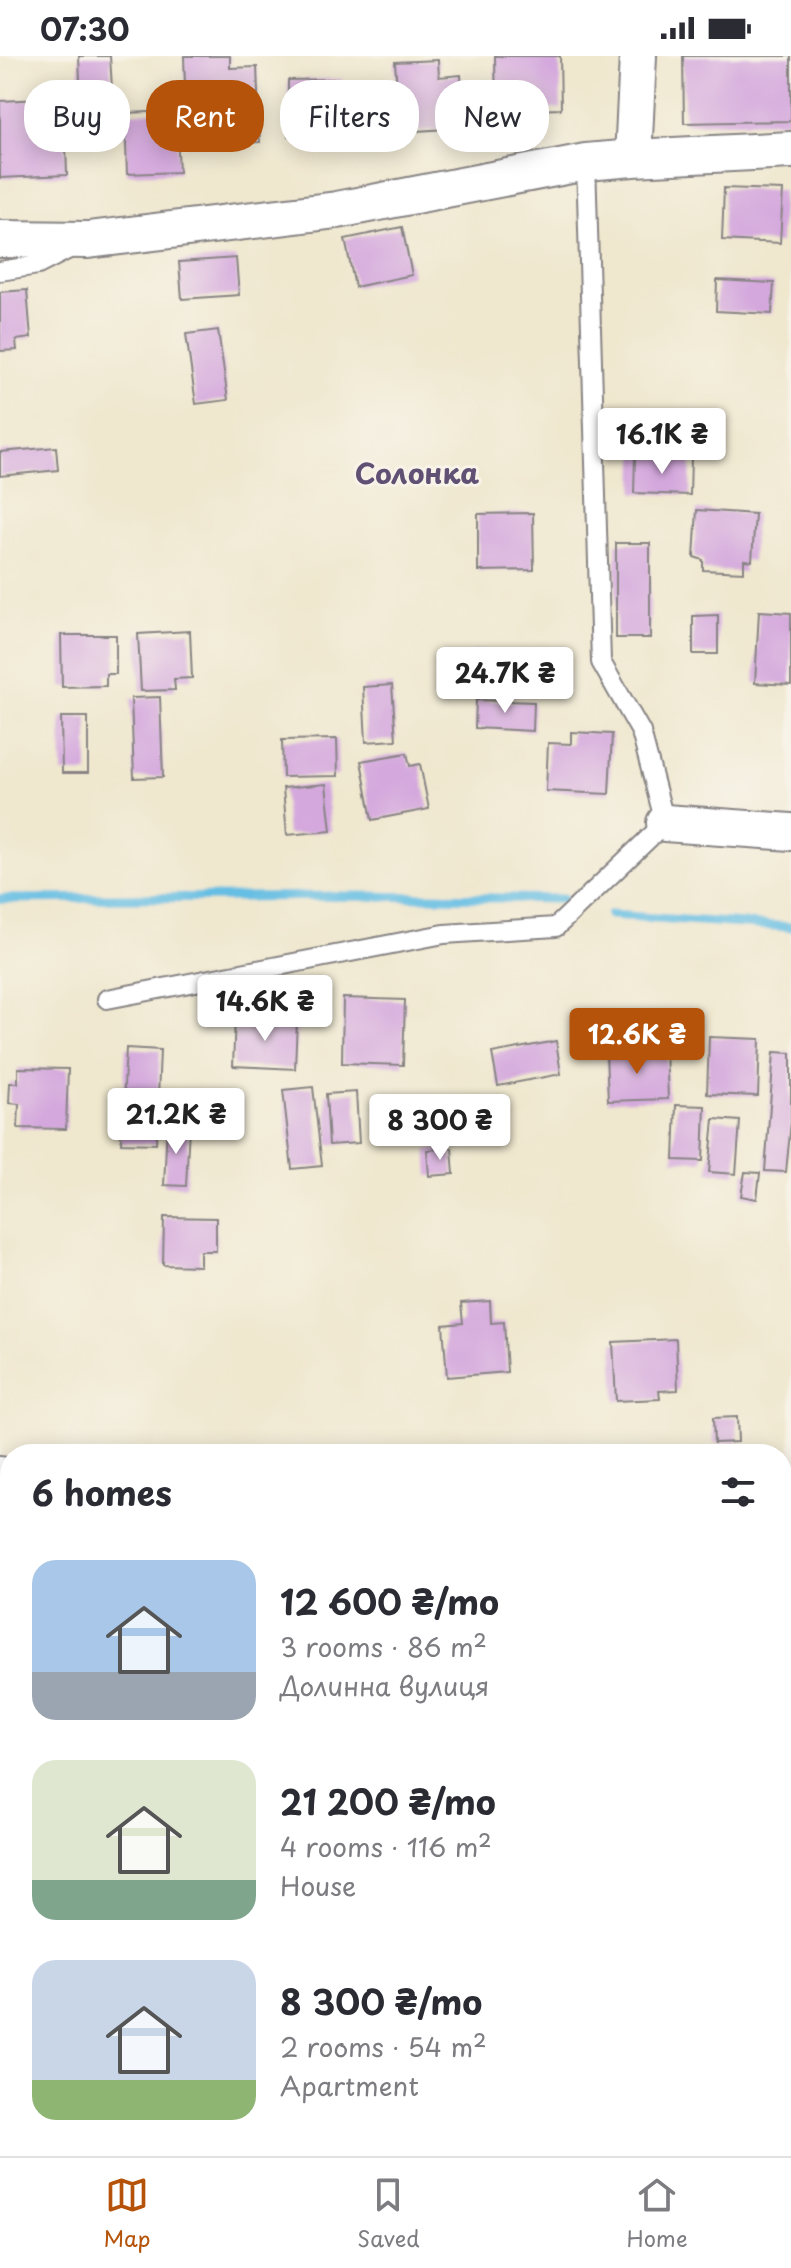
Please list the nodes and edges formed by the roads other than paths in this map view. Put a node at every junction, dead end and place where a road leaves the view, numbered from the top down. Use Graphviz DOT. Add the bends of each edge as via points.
graph roads {
  1 [pos="638,56"];
  2 [pos="791,150"];
  3 [pos="633,158"];
  4 [pos="586,162"];
  5 [pos="0,239"];
  6 [pos="88,240"];
  7 [pos="0,271"];
  8 [pos="665,823"];
  9 [pos="791,832"];
  10 [pos="107,999"];
  1 -- 3 [label="street"];
  2 -- 3 [label="street"];
  3 -- 4 [label="street"];
  4 -- 6 [label="street" via="337,210"];
  4 -- 8 [label="lane" via="601,662 641,732"];
  5 -- 6 [label="street"];
  6 -- 7 [label="lane" via="38,265"];
  8 -- 9 [label="street"];
  8 -- 10 [label="lane" via="556,927 444,934"];
}
